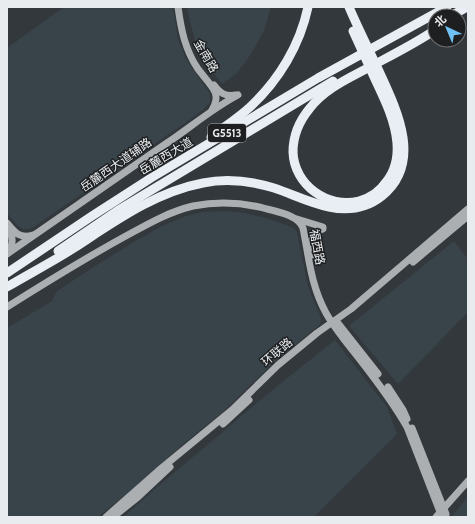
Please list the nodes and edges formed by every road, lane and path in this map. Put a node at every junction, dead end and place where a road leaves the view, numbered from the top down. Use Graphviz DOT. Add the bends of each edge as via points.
graph roads {
  1 [pos="180,7"];
  2 [pos="308,7"];
  3 [pos="342,7"];
  4 [pos="349,7"];
  5 [pos="447,7"];
  6 [pos="427,29"];
  7 [pos="427,35"];
  8 [pos="361,40"];
  9 [pos="378,77"];
  10 [pos="238,95"];
  11 [pos="210,112"];
  12 [pos="468,209"];
  13 [pos="468,216"];
  14 [pos="294,218"];
  15 [pos="7,223"];
  16 [pos="7,228"];
  17 [pos="37,233"];
  18 [pos="7,254"];
  19 [pos="10,271"];
  20 [pos="7,286"];
  21 [pos="7,307"];
  22 [pos="335,323"];
  23 [pos="468,481"];
  24 [pos="468,488"];
  25 [pos="442,514"];
  26 [pos="106,517"];
  27 [pos="113,517"];
  1 -- 10 [label="main road, 金南路" via="185,34 197,62 221,93 227,96"];
  1 -- 11 [label="main road, 金南路" via="181,29 188,51 215,92 215,104"];
  2 -- 19 [label="highway" via="299,38 288,59 272,83 249,107 211,136 52,236"];
  3 -- 8 [label="highway"];
  4 -- 8 [label="highway"];
  5 -- 19 [label="highway, 岳麓西大道 / G5513" via="318,78 151,178"];
  6 -- 20 [label="highway, 岳麓西大道 / G5513" via="326,85 156,187"];
  7 -- 9 [label="highway" via="331,88 310,107 297,131 293,154 299,174 307,185 324,198 346,203 363,200 381,188 390,178 397,157 397,142"];
  8 -- 9 [label="highway"];
  9 -- 20 [label="highway" via="400,123 404,146 398,179 379,199 363,207 347,209 323,205 258,184 233,181 203,183 170,193 135,209"];
  10 -- 11 [label="main road, 岳麓西大道辅路"];
  11 -- 17 [label="main road, 岳麓西大道辅路"];
  12 -- 22 [label="main road, 环联路"];
  13 -- 22 [label="main road, 环联路" via="372,298"];
  14 -- 21 [label="main road, 福西路" via="243,203 220,202 179,210 162,216 108,246"];
  14 -- 22 [label="main road, 福西路" via="303,228 313,283 319,300"];
  14 -- 22 [label="main road" via="323,227 323,230 312,237 313,265"];
  15 -- 17 [label="main road" via="20,236"];
  16 -- 18 [label="main road" via="12,237 12,245"];
  17 -- 18 [label="main road, 岳麓西大道辅路"];
  22 -- 25 [label="main road" via="394,395 403,410 419,446"];
  22 -- 26 [label="main road, 环联路" via="317,333 278,364 232,410"];
  22 -- 27 [label="main road, 环联路" via="284,366 231,418"];
  23 -- 25 [label="main road"];
  24 -- 25 [label="main road"];
}
